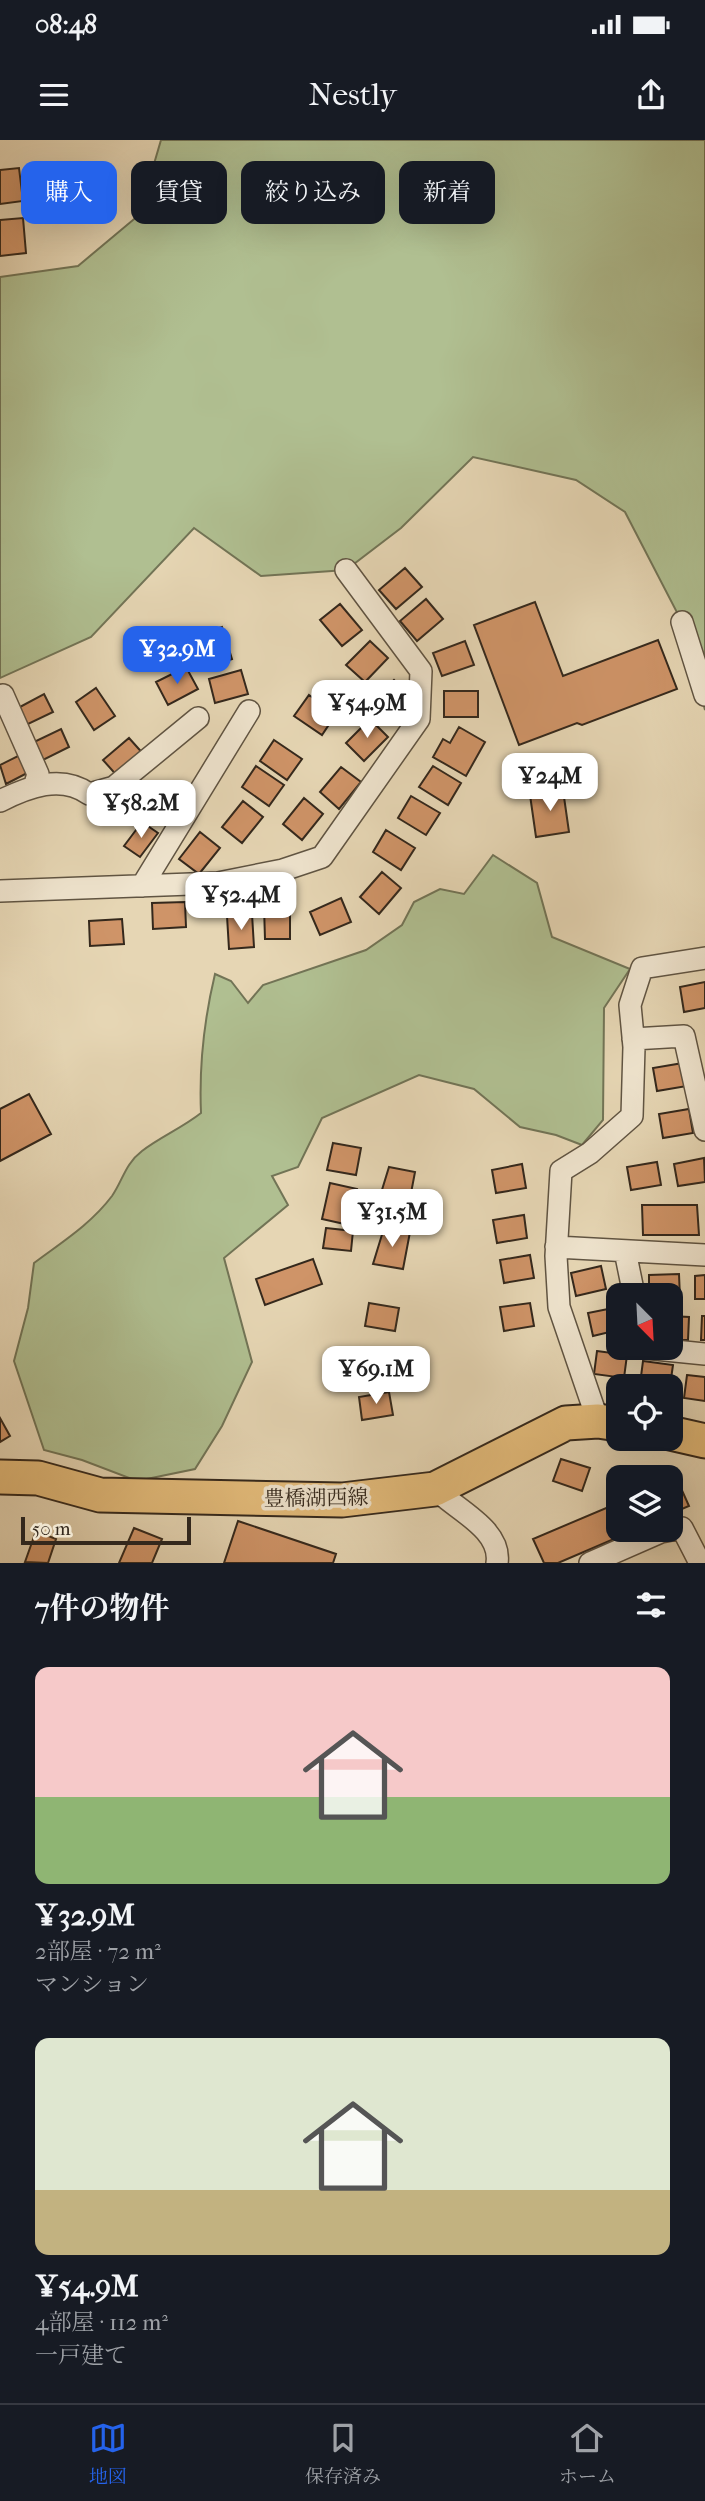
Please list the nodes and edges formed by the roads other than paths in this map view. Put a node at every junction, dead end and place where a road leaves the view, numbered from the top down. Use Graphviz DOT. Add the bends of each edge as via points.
graph roads {
  1 [pos="346,570"];
  2 [pos="682,621"];
  3 [pos="705,695"];
  4 [pos="0,696"];
  5 [pos="249,711"];
  6 [pos="198,718"];
  7 [pos="35,784"];
  8 [pos="0,801"];
  9 [pos="142,886"];
  10 [pos="0,891"];
  11 [pos="705,958"];
  12 [pos="633,1039"];
  13 [pos="705,1130"];
  14 [pos="556,1247"];
  15 [pos="625,1251"];
  16 [pos="705,1255"];
  17 [pos="632,1283"];
  18 [pos="683,1352"];
  19 [pos="705,1354"];
  20 [pos="606,1417"];
  21 [pos="606,1422"];
  22 [pos="683,1436"];
  23 [pos="705,1441"];
  24 [pos="0,1477"];
  25 [pos="435,1489"];
  26 [pos="497,1563"];
  27 [pos="590,1563"];
  28 [pos="700,1563"];
  1 -- 9 [label="street" via="421,671 419,719 323,857 218,883"];
  2 -- 3 [label="street"];
  4 -- 7 [label="street" via="38,774"];
  5 -- 9 [label="street"];
  6 -- 7 [label="street" via="114,787 89,794 78,786"];
  7 -- 8 [label="street"];
  9 -- 10 [label="street"];
  11 -- 12 [label="street" via="642,968 630,1005"];
  12 -- 13 [label="street" via="684,1036"];
  12 -- 14 [label="street" via="632,1116 590,1153 561,1171"];
  14 -- 15 [label="street"];
  14 -- 20 [label="street" via="559,1307"];
  15 -- 16 [label="street"];
  15 -- 17 [label="street"];
  18 -- 19 [label="street"];
  21 -- 25 [label="main road, 豊橋湖西線" via="566,1423"];
  22 -- 23 [label="main road"];
  24 -- 25 [label="main road, 豊橋湖西線" via="38,1478 100,1495 342,1500"];
  25 -- 26 [label="street" via="491,1535 499,1550"];
  27 -- 28 [label="street" via="661,1532 682,1528"];
}
